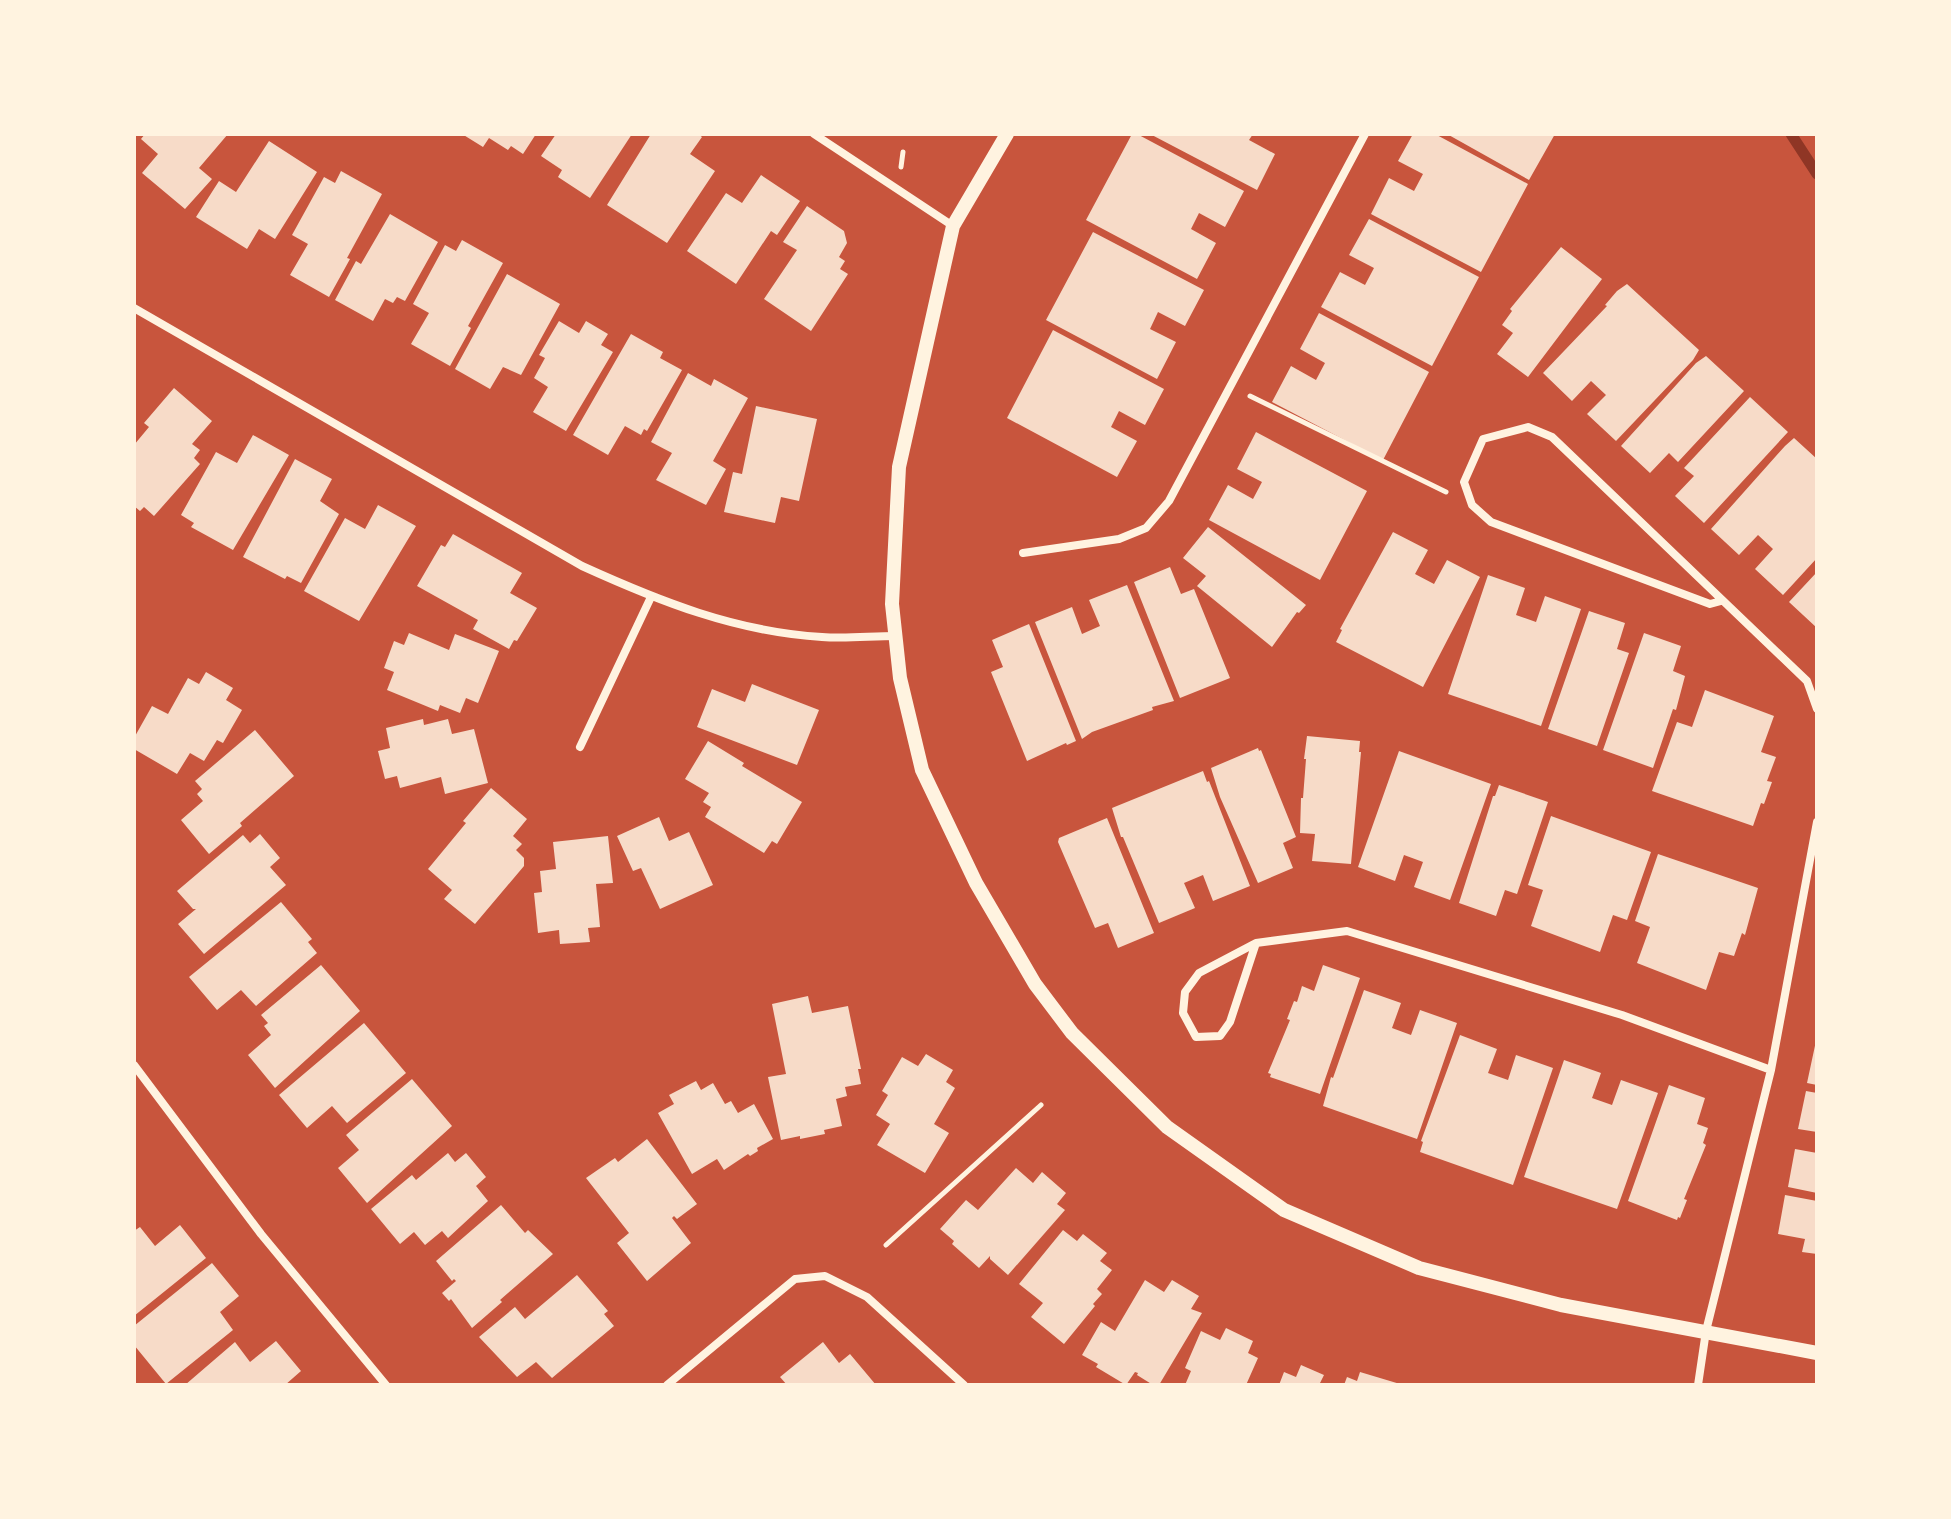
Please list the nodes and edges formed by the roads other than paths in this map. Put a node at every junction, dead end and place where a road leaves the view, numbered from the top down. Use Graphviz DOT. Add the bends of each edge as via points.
graph roads {
  1 [pos="814,134"];
  2 [pos="1007,134"];
  3 [pos="1365,134"];
  4 [pos="953,226"];
  5 [pos="134,308"];
  6 [pos="1023,553"];
  7 [pos="651,597"];
  8 [pos="1721,601"];
  9 [pos="896,636"];
  10 [pos="1817,709"];
  11 [pos="580,747"];
  12 [pos="1817,822"];
  13 [pos="1256,943"];
  14 [pos="134,1065"];
  15 [pos="1771,1070"];
  16 [pos="1706,1331"];
  17 [pos="1817,1353"];
  18 [pos="386,1385"];
  19 [pos="667,1385"];
  20 [pos="964,1385"];
  21 [pos="1698,1385"];
  1 -- 4 [label="street"];
  2 -- 4 [label="street"];
  3 -- 6 [label="street" via="1169,501 1146,528 1119,539"];
  4 -- 9 [label="street" via="899,467 892,604"];
  5 -- 7 [label="street" via="582,566"];
  7 -- 9 [label="street" via="759,629 823,637"];
  7 -- 11 [label="street"];
  8 -- 8 [label="street" via="1552,437 1528,427 1483,439 1464,482 1472,505 1491,522 1710,604"];
  8 -- 10 [label="street" via="1807,681"];
  9 -- 16 [label="street" via="900,678 922,770 976,883 1035,984 1072,1033 1167,1127 1284,1210 1419,1268 1561,1305"];
  12 -- 15 [label="street"];
  13 -- 13 [label="street" via="1199,973 1185,992 1183,1013 1196,1037 1220,1036 1230,1022"];
  13 -- 15 [label="street" via="1347,931 1622,1015"];
  14 -- 18 [label="street" via="251,1221"];
  15 -- 16 [label="street"];
  16 -- 17 [label="street"];
  16 -- 21 [label="street"];
  19 -- 20 [label="street" via="795,1279 825,1276 867,1297"];
}
